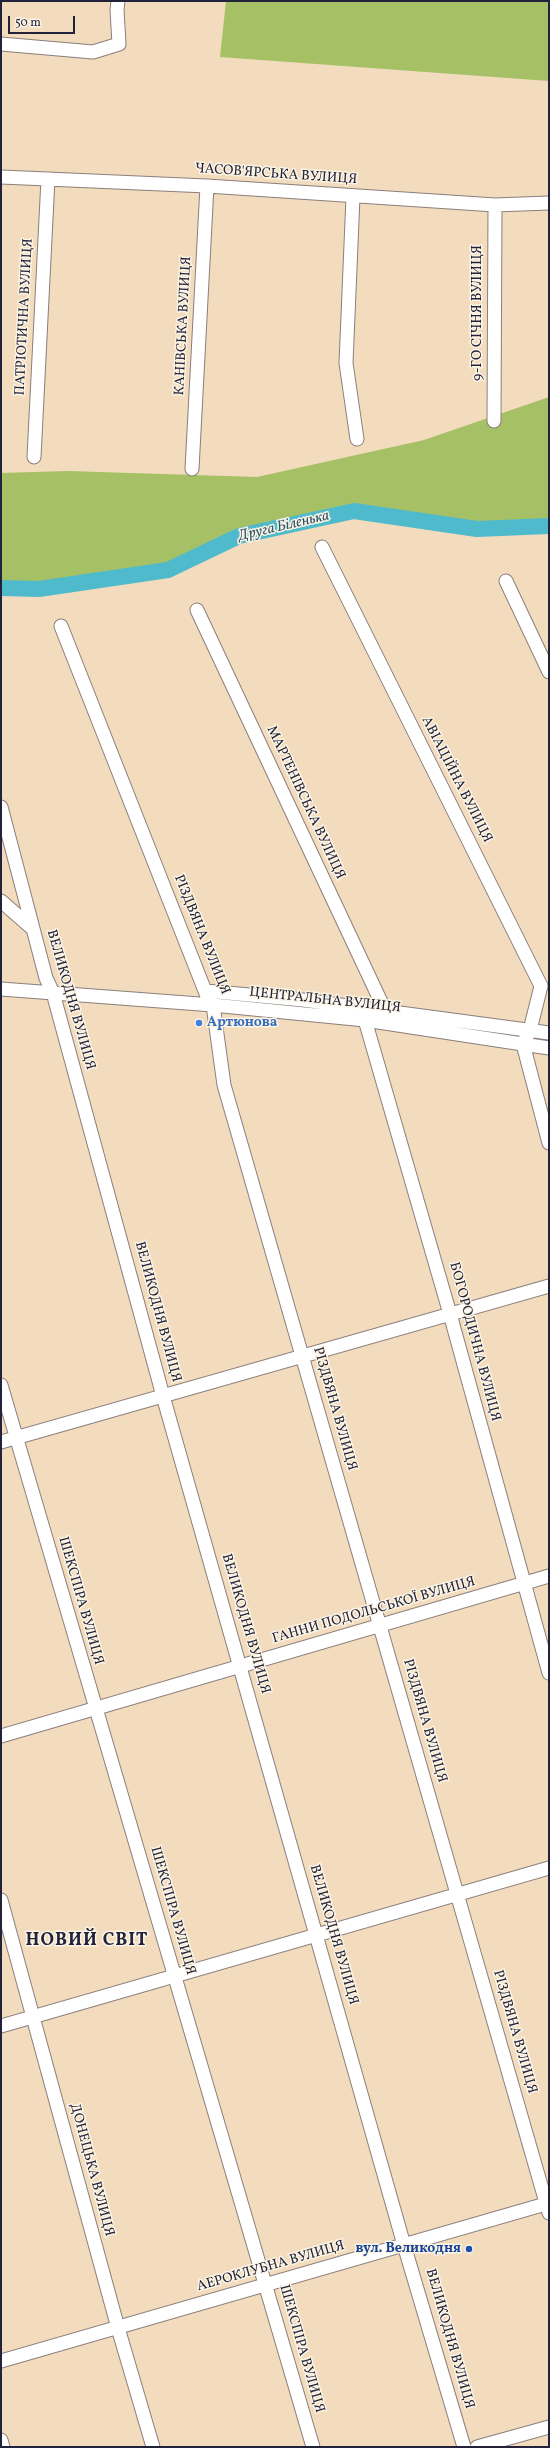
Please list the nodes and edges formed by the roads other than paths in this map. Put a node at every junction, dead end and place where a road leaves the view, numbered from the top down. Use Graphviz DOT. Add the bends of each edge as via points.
graph roads {
  1 [pos="118,1"];
  2 [pos="1,44"];
  3 [pos="1,177"];
  4 [pos="48,179"];
  5 [pos="207,186"];
  6 [pos="353,197"];
  7 [pos="549,203"];
  8 [pos="495,205"];
  9 [pos="494,422"];
  10 [pos="357,439"];
  11 [pos="34,457"];
  12 [pos="192,469"];
  13 [pos="322,548"];
  14 [pos="506,581"];
  15 [pos="196,610"];
  16 [pos="61,626"];
  17 [pos="549,672"];
  18 [pos="1,807"];
  19 [pos="1,901"];
  20 [pos="33,929"];
  21 [pos="545,985"];
  22 [pos="1,989"];
  23 [pos="206,991"];
  24 [pos="53,993"];
  25 [pos="212,1005"];
  26 [pos="380,1009"];
  27 [pos="365,1020"];
  28 [pos="530,1030"];
  29 [pos="549,1033"];
  30 [pos="523,1044"];
  31 [pos="549,1048"];
  32 [pos="549,1143"];
  33 [pos="549,1286"];
  34 [pos="450,1314"];
  35 [pos="302,1356"];
  36 [pos="1,1385"];
  37 [pos="164,1396"];
  38 [pos="16,1438"];
  39 [pos="1,1442"];
  40 [pos="549,1576"];
  41 [pos="523,1584"];
  42 [pos="380,1626"];
  43 [pos="240,1666"];
  44 [pos="549,1673"];
  45 [pos="95,1709"];
  46 [pos="1,1736"];
  47 [pos="549,1868"];
  48 [pos="458,1894"];
  49 [pos="1,1900"];
  50 [pos="316,1935"];
  51 [pos="174,1976"];
  52 [pos="33,2016"];
  53 [pos="1,2026"];
  54 [pos="548,2206"];
  55 [pos="404,2245"];
  56 [pos="266,2285"];
  57 [pos="118,2328"];
  58 [pos="1,2361"];
  59 [pos="549,2427"];
  60 [pos="1,2440"];
  61 [pos="3,2447"];
  62 [pos="153,2447"];
  63 [pos="313,2447"];
  64 [pos="464,2447"];
  65 [pos="477,2447"];
  1 -- 2 [label="street" via="116,10 119,44 93,52"];
  3 -- 4 [label="street, ЧАСОВ'ЯРСЬКА ВУЛИЦЯ"];
  4 -- 5 [label="street, ЧАСОВ'ЯРСЬКА ВУЛИЦЯ"];
  4 -- 11 [label="street, ПАТРІОТИЧНА ВУЛИЦЯ"];
  5 -- 6 [label="street, ЧАСОВ'ЯРСЬКА ВУЛИЦЯ"];
  5 -- 12 [label="street, КАНІВСЬКА ВУЛИЦЯ"];
  6 -- 8 [label="street, ЧАСОВ'ЯРСЬКА ВУЛИЦЯ"];
  6 -- 10 [label="street" via="346,363"];
  7 -- 8 [label="street, ЧАСОВ'ЯРСЬКА ВУЛИЦЯ"];
  8 -- 9 [label="street, 9-ГО СІЧНЯ ВУЛИЦЯ"];
  13 -- 21 [label="street, АВІАЦІЙНА ВУЛИЦЯ"];
  14 -- 17 [label="street"];
  15 -- 26 [label="street, МАРТЕНІВСЬКА ВУЛИЦЯ" via="382,1004"];
  16 -- 23 [label="street, РІЗДВЯНА ВУЛИЦЯ"];
  18 -- 20 [label="street, ВЕЛИКОДНЯ ВУЛИЦЯ"];
  19 -- 20 [label="street"];
  20 -- 24 [label="street, ВЕЛИКОДНЯ ВУЛИЦЯ"];
  21 -- 28 [label="street, АВІАЦІЙНА ВУЛИЦЯ"];
  22 -- 24 [label="street, ЦЕНТРАЛЬНА ВУЛИЦЯ"];
  23 -- 25 [label="street, РІЗДВЯНА ВУЛИЦЯ"];
  23 -- 26 [label="street, ЦЕНТРАЛЬНА ВУЛИЦЯ"];
  24 -- 25 [label="street, ЦЕНТРАЛЬНА ВУЛИЦЯ"];
  24 -- 37 [label="street, ВЕЛИКОДНЯ ВУЛИЦЯ"];
  25 -- 27 [label="street, ЦЕНТРАЛЬНА ВУЛИЦЯ"];
  25 -- 35 [label="street, РІЗДВЯНА ВУЛИЦЯ" via="224,1084"];
  26 -- 28 [label="street, ЦЕНТРАЛЬНА ВУЛИЦЯ"];
  27 -- 30 [label="street, ЦЕНТРАЛЬНА ВУЛИЦЯ"];
  27 -- 34 [label="street, БОГОРОДИЧНА ВУЛИЦЯ"];
  28 -- 29 [label="street, ЦЕНТРАЛЬНА ВУЛИЦЯ"];
  28 -- 30 [label="street, АВІАЦІЙНА ВУЛИЦЯ"];
  30 -- 31 [label="street, ЦЕНТРАЛЬНА ВУЛИЦЯ"];
  30 -- 32 [label="street"];
  33 -- 34 [label="street"];
  34 -- 35 [label="street"];
  34 -- 41 [label="street, БОГОРОДИЧНА ВУЛИЦЯ"];
  35 -- 37 [label="street"];
  35 -- 42 [label="street, РІЗДВЯНА ВУЛИЦЯ"];
  36 -- 38 [label="street, ШЕКСПІРА ВУЛИЦЯ"];
  37 -- 38 [label="street"];
  37 -- 43 [label="street, ВЕЛИКОДНЯ ВУЛИЦЯ"];
  38 -- 39 [label="street"];
  38 -- 45 [label="street, ШЕКСПІРА ВУЛИЦЯ"];
  40 -- 41 [label="street, ГАННИ ПОДОЛЬСЬКОЇ ВУЛИЦЯ"];
  41 -- 42 [label="street, ГАННИ ПОДОЛЬСЬКОЇ ВУЛИЦЯ"];
  41 -- 44 [label="street, БОГОРОДИЧНА ВУЛИЦЯ"];
  42 -- 43 [label="street, ГАННИ ПОДОЛЬСЬКОЇ ВУЛИЦЯ"];
  42 -- 48 [label="street, РІЗДВЯНА ВУЛИЦЯ"];
  43 -- 45 [label="street, ГАННИ ПОДОЛЬСЬКОЇ ВУЛИЦЯ"];
  43 -- 50 [label="street, ВЕЛИКОДНЯ ВУЛИЦЯ"];
  45 -- 46 [label="street, ГАННИ ПОДОЛЬСЬКОЇ ВУЛИЦЯ"];
  45 -- 51 [label="street, ШЕКСПІРА ВУЛИЦЯ"];
  47 -- 48 [label="street"];
  48 -- 50 [label="street"];
  48 -- 54 [label="street, РІЗДВЯНА ВУЛИЦЯ"];
  49 -- 52 [label="street, ДОНЕЦЬКА ВУЛИЦЯ"];
  50 -- 51 [label="street"];
  50 -- 55 [label="street, ВЕЛИКОДНЯ ВУЛИЦЯ"];
  51 -- 52 [label="street"];
  51 -- 56 [label="street, ШЕКСПІРА ВУЛИЦЯ"];
  52 -- 53 [label="street"];
  52 -- 57 [label="street, ДОНЕЦЬКА ВУЛИЦЯ"];
  54 -- 55 [label="street, АЕРОКЛУБНА ВУЛИЦЯ"];
  55 -- 56 [label="street, АЕРОКЛУБНА ВУЛИЦЯ"];
  55 -- 64 [label="street, ВЕЛИКОДНЯ ВУЛИЦЯ"];
  56 -- 57 [label="street, АЕРОКЛУБНА ВУЛИЦЯ"];
  56 -- 63 [label="street, ШЕКСПІРА ВУЛИЦЯ"];
  57 -- 58 [label="street, АЕРОКЛУБНА ВУЛИЦЯ"];
  57 -- 62 [label="street, ДОНЕЦЬКА ВУЛИЦЯ"];
  59 -- 65 [label="street"];
  60 -- 61 [label="street"];
}
